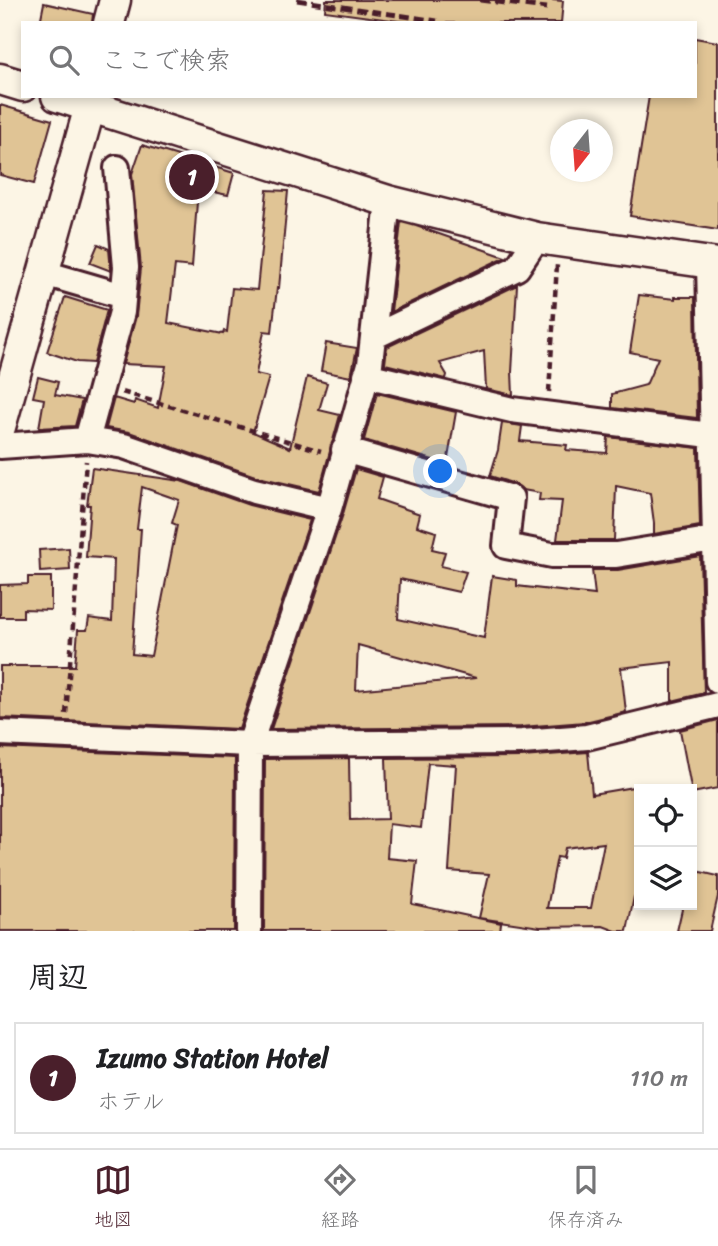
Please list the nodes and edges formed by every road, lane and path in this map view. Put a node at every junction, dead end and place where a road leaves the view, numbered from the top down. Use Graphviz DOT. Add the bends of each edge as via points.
graph roads {
  1 [pos="115,0"];
  2 [pos="110,21"];
  3 [pos="0,79"];
  4 [pos="21,85"];
  5 [pos="71,98"];
  6 [pos="91,101"];
  7 [pos="117,168"];
  8 [pos="388,201"];
  9 [pos="548,239"];
  10 [pos="713,264"];
  11 [pos="44,273"];
  12 [pos="123,296"];
  13 [pos="373,337"];
  14 [pos="366,375"];
  15 [pos="101,387"];
  16 [pos="548,414"];
  17 [pos="0,427"];
  18 [pos="715,435"];
  19 [pos="87,440"];
  20 [pos="0,446"];
  21 [pos="343,453"];
  22 [pos="329,509"];
  23 [pos="714,539"];
  24 [pos="718,681"];
  25 [pos="718,705"];
  26 [pos="0,733"];
  27 [pos="64,735"];
  28 [pos="250,744"];
  29 [pos="249,931"];
  1 -- 2 [label="street"];
  3 -- 4 [label="street"];
  5 -- 6 [label="street"];
  6 -- 8 [label="street"];
  6 -- 11 [label="street"];
  7 -- 12 [label="street" via="126,267"];
  8 -- 9 [label="street"];
  8 -- 13 [label="street"];
  9 -- 10 [label="street"];
  9 -- 13 [label="street" via="517,268"];
  9 -- 16 [label="path"];
  10 -- 18 [label="street"];
  11 -- 12 [label="street"];
  11 -- 17 [label="street"];
  12 -- 15 [label="street"];
  13 -- 14 [label="street"];
  14 -- 16 [label="street" via="512,410"];
  14 -- 21 [label="street"];
  15 -- 19 [label="street"];
  15 -- 21 [label="path"];
  16 -- 18 [label="street"];
  18 -- 23 [label="street"];
  19 -- 20 [label="street"];
  19 -- 22 [label="street" via="124,446 254,491"];
  19 -- 27 [label="path"];
  21 -- 22 [label="street"];
  21 -- 23 [label="street" via="511,498 506,546 552,555 616,555"];
  22 -- 28 [label="street"];
  23 -- 24 [label="street"];
  25 -- 28 [label="street" via="587,737 522,742"];
  26 -- 27 [label="street"];
  27 -- 28 [label="street"];
  28 -- 29 [label="street"];
}
